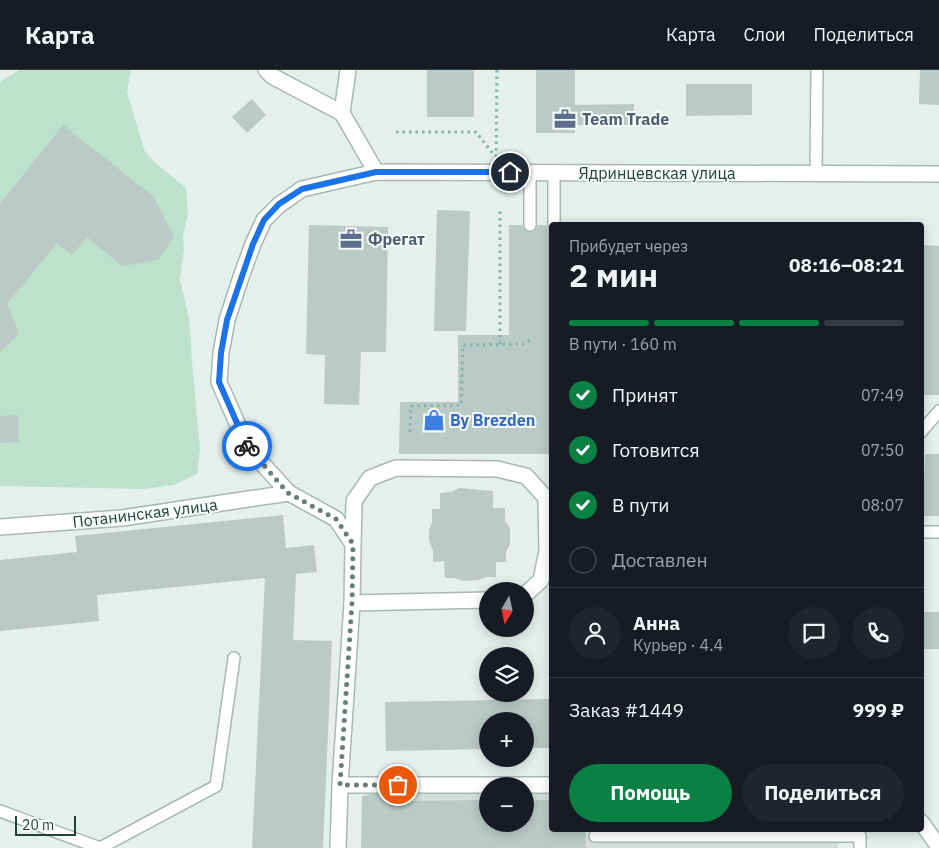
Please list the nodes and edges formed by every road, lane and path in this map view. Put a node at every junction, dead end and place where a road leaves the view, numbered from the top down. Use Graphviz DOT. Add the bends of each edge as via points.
graph roads {
  1 [pos="266,70"];
  2 [pos="348,70"];
  3 [pos="497,70"];
  4 [pos="817,70"];
  5 [pos="342,113"];
  6 [pos="396,132"];
  7 [pos="376,172"];
  8 [pos="530,172"];
  9 [pos="554,172"];
  10 [pos="816,174"];
  11 [pos="939,174"];
  12 [pos="500,211"];
  13 [pos="554,222"];
  14 [pos="530,225"];
  15 [pos="533,338"];
  16 [pos="500,344"];
  17 [pos="939,411"];
  18 [pos="924,428"];
  19 [pos="410,432"];
  20 [pos="288,493"];
  21 [pos="0,527"];
  22 [pos="924,532"];
  23 [pos="939,532"];
  24 [pos="353,544"];
  25 [pos="534,587"];
  26 [pos="479,600"];
  27 [pos="352,603"];
  28 [pos="234,658"];
  29 [pos="340,785"];
  30 [pos="549,785"];
  31 [pos="0,811"];
  32 [pos="924,826"];
  33 [pos="595,836"];
  34 [pos="939,847"];
  35 [pos="338,848"];
  36 [pos="860,848"];
  1 -- 5 [label="street"];
  2 -- 5 [label="street"];
  3 -- 6 [label="path" via="496,157 476,132"];
  4 -- 10 [label="lane"];
  5 -- 7 [label="street"];
  7 -- 8 [label="street, Ядринцевская улица"];
  7 -- 20 [label="street, Ядринцевская улица" via="302,189 279,204 264,220 253,244 227,320 219,382 248,448"];
  8 -- 9 [label="street, Ядринцевская улица"];
  8 -- 14 [label="lane"];
  9 -- 10 [label="street, Ядринцевская улица"];
  9 -- 13 [label="lane"];
  10 -- 11 [label="street, Ядринцевская улица"];
  12 -- 16 [label="path"];
  15 -- 16 [label="path" via="523,344"];
  16 -- 19 [label="path" via="463,345 462,405 411,406"];
  17 -- 18 [label="lane"];
  20 -- 21 [label="street, Потанинская улица" via="122,518"];
  20 -- 24 [label="street, Ядринцевская улица" via="336,519"];
  22 -- 23 [label="lane"];
  24 -- 25 [label="street" via="354,501 370,478 396,468 497,469 526,476 546,498 547,551 541,580"];
  24 -- 27 [label="street"];
  26 -- 27 [label="street"];
  27 -- 29 [label="street"];
  28 -- 31 [label="lane" via="216,786 100,848"];
  29 -- 30 [label="street"];
  29 -- 35 [label="street"];
  32 -- 34 [label="street"];
  33 -- 36 [label="lane" via="860,836"];
}
